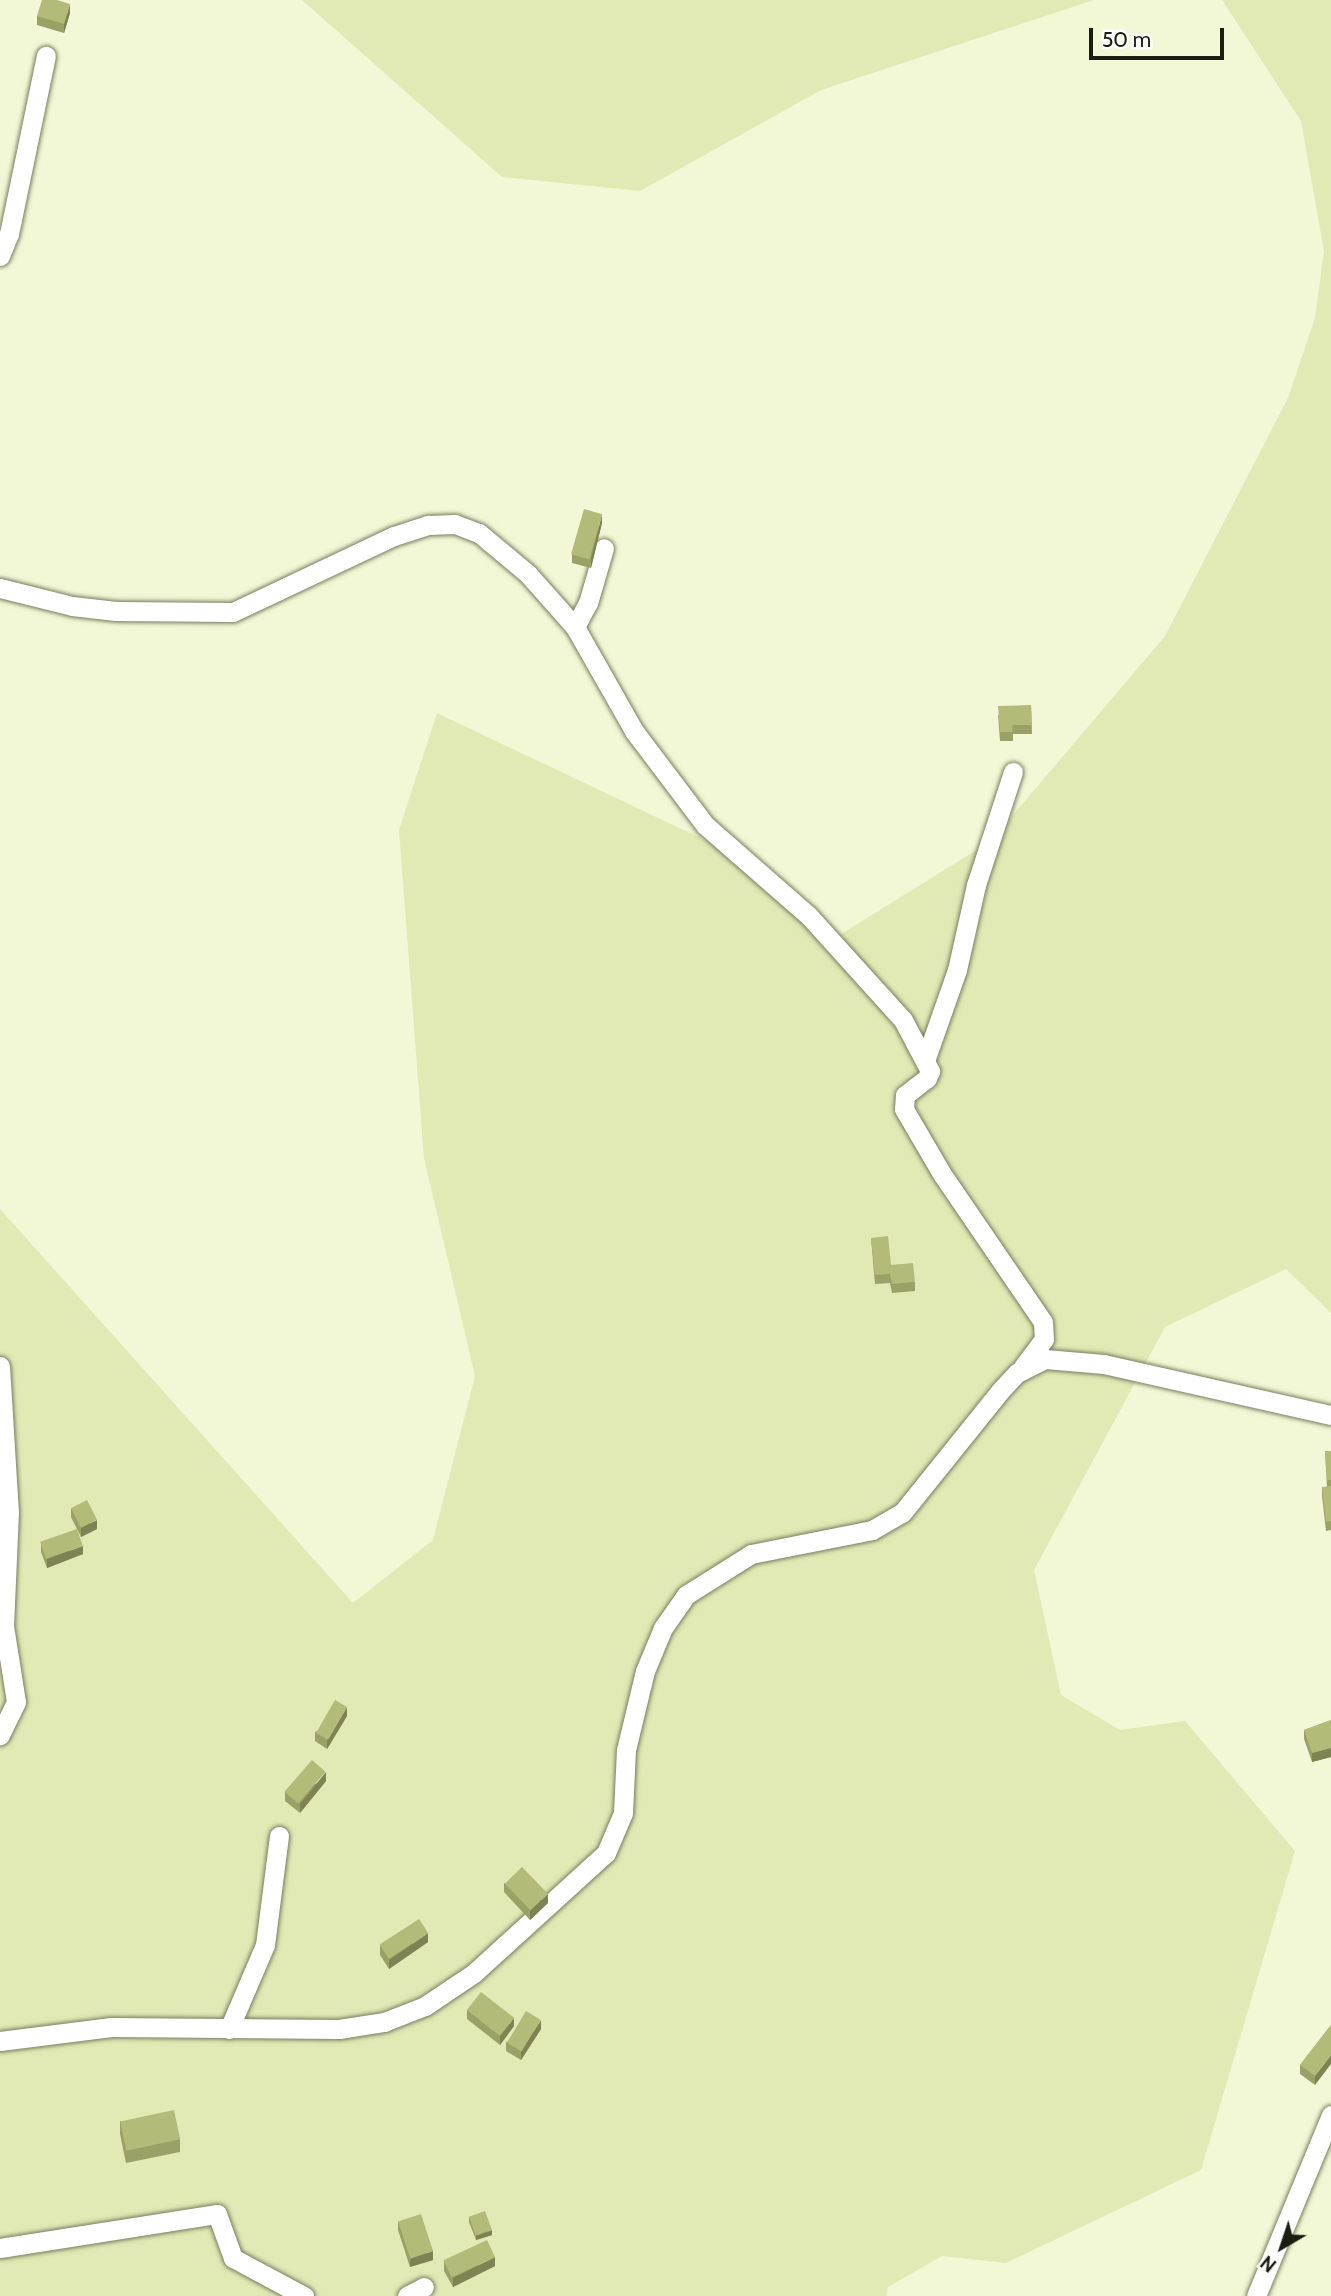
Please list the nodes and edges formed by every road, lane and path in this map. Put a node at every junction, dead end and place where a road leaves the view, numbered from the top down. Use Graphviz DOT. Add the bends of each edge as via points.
graph roads {
  1 [pos="46,56"];
  2 [pos="0,256"];
  3 [pos="604,548"];
  4 [pos="0,588"];
  5 [pos="575,627"];
  6 [pos="1013,772"];
  7 [pos="926,1058"];
  8 [pos="0,1366"];
  9 [pos="1017,1373"];
  10 [pos="1331,1415"];
  11 [pos="0,1735"];
  12 [pos="279,1836"];
  13 [pos="229,2029"];
  14 [pos="0,2041"];
  15 [pos="1331,2115"];
  16 [pos="0,2248"];
  17 [pos="304,2296"];
  18 [pos="1256,2296"];
  1 -- 2 [label="street" via="9,234"];
  3 -- 5 [label="street" via="588,603"];
  4 -- 5 [label="street" via="72,606 117,611 233,612 394,536 428,525 455,524 489,541 528,575"];
  5 -- 7 [label="street" via="634,731 705,825 809,916 904,1020"];
  6 -- 7 [label="street" via="976,885 957,970"];
  7 -- 9 [label="street" via="927,1078 905,1095 904,1109 942,1174 1043,1322 1044,1339"];
  8 -- 11 [label="street" via="9,1512 4,1626 16,1702"];
  9 -- 10 [label="street" via="1045,1359 1070,1359"];
  9 -- 13 [label="street" via="902,1513 872,1530 751,1554 686,1595 663,1628 645,1671 626,1750 623,1813 606,1853 474,1973 425,2006 384,2022 339,2029"];
  12 -- 13 [label="street" via="265,1944"];
  13 -- 14 [label="street" via="111,2028"];
  15 -- 18 [label="street"];
  16 -- 17 [label="street" via="217,2214 233,2258"];
}
